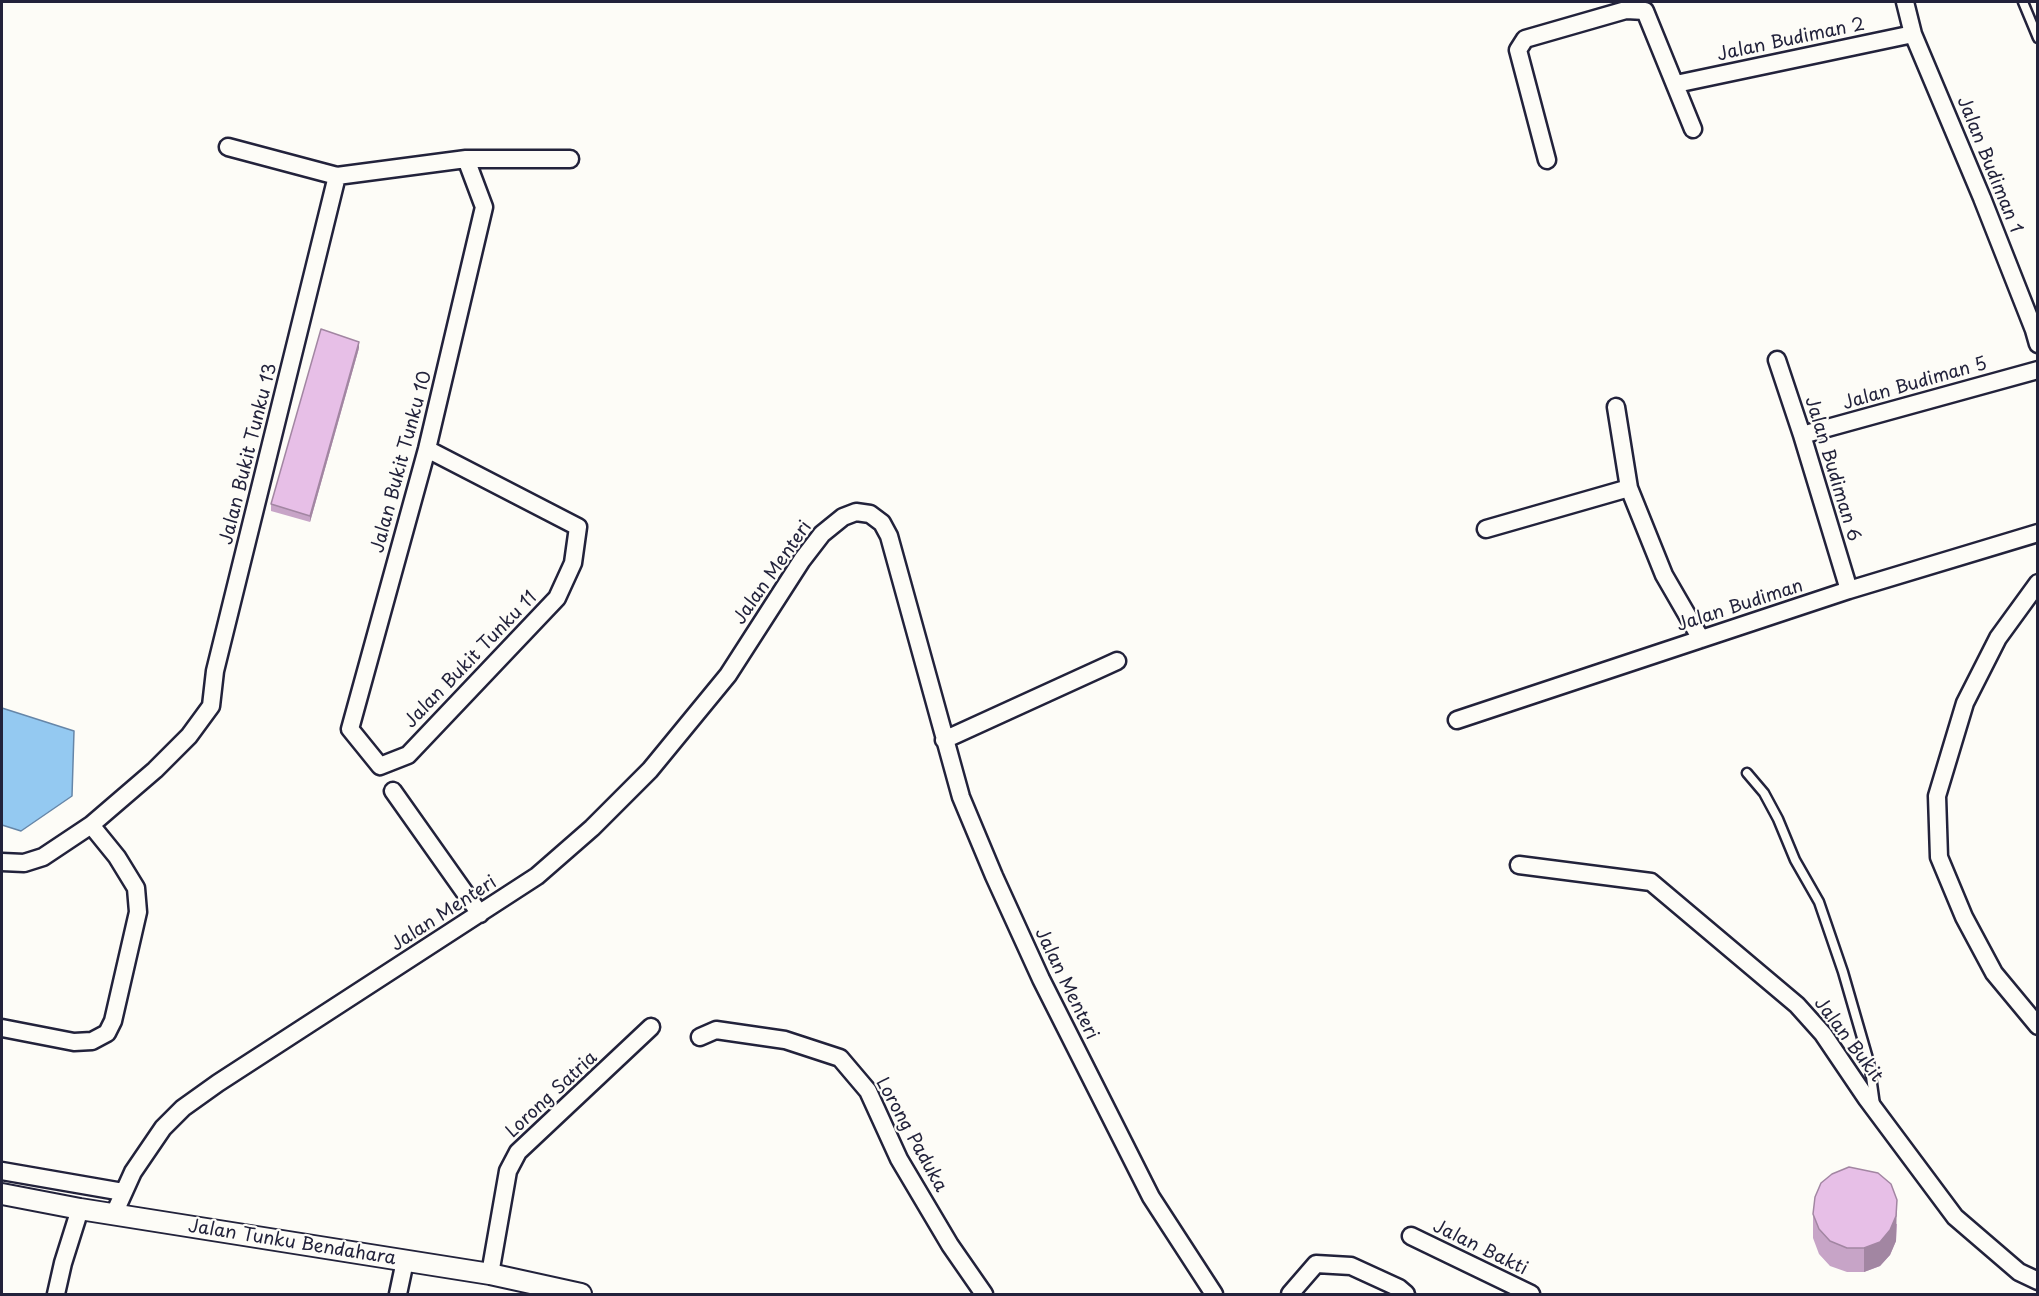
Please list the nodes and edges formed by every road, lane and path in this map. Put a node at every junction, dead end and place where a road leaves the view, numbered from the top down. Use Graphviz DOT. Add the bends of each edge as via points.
graph roads {
  1 [pos="1905,2"];
  2 [pos="2023,2"];
  3 [pos="1913,34"];
  4 [pos="2037,38"];
  5 [pos="1676,84"];
  6 [pos="1693,129"];
  7 [pos="228,147"];
  8 [pos="466,159"];
  9 [pos="570,159"];
  10 [pos="1547,160"];
  11 [pos="337,176"];
  12 [pos="2037,344"];
  13 [pos="1777,360"];
  14 [pos="2037,370"];
  15 [pos="1616,407"];
  16 [pos="1803,435"];
  17 [pos="427,449"];
  18 [pos="1629,488"];
  19 [pos="1486,529"];
  20 [pos="2037,533"];
  21 [pos="2037,583"];
  22 [pos="1849,590"];
  23 [pos="1701,639"];
  24 [pos="1117,661"];
  25 [pos="1457,720"];
  26 [pos="944,740"];
  27 [pos="380,766"];
  28 [pos="1747,773"];
  29 [pos="393,791"];
  30 [pos="91,825"];
  31 [pos="2,862"];
  32 [pos="1518,865"];
  33 [pos="480,914"];
  34 [pos="2037,1026"];
  35 [pos="651,1027"];
  36 [pos="2,1028"];
  37 [pos="700,1037"];
  38 [pos="1876,1111"];
  39 [pos="2,1172"];
  40 [pos="123,1192"];
  41 [pos="2,1194"];
  42 [pos="80,1209"];
  43 [pos="114,1214"];
  44 [pos="1411,1236"];
  45 [pos="405,1261"];
  46 [pos="490,1274"];
  47 [pos="2037,1281"];
  48 [pos="56,1294"];
  49 [pos="398,1294"];
  50 [pos="581,1294"];
  51 [pos="984,1294"];
  52 [pos="1214,1294"];
  53 [pos="1290,1294"];
  54 [pos="1406,1294"];
  55 [pos="1531,1294"];
  1 -- 3 [label="street, Jalan Budiman 1"];
  2 -- 4 [label="lane"];
  3 -- 5 [label="street, Jalan Budiman 2"];
  3 -- 12 [label="street, Jalan Budiman 1" via="1982,198"];
  5 -- 6 [label="street"];
  5 -- 10 [label="street" via="1645,11 1626,10 1525,39 1518,50"];
  7 -- 11 [label="street"];
  8 -- 9 [label="street"];
  8 -- 11 [label="street"];
  8 -- 17 [label="street, Jalan Bukit Tunku 10" via="484,207"];
  11 -- 30 [label="street, Jalan Bukit Tunku 13" via="215,671 211,706 189,736 155,770"];
  13 -- 16 [label="street, Jalan Budiman 6"];
  14 -- 16 [label="street, Jalan Budiman 5"];
  15 -- 18 [label="street"];
  16 -- 22 [label="street, Jalan Budiman 6"];
  17 -- 27 [label="street, Jalan Bukit Tunku 10" via="350,729"];
  17 -- 27 [label="street, Jalan Bukit Tunku 11" via="578,527 573,563 557,598 408,755"];
  18 -- 19 [label="street"];
  18 -- 23 [label="street" via="1664,575"];
  20 -- 22 [label="street, Jalan Budiman"];
  21 -- 34 [label="street" via="1998,638 1965,703 1937,796 1939,857 1964,917 1994,974"];
  22 -- 23 [label="street, Jalan Budiman"];
  23 -- 25 [label="street, Jalan Budiman"];
  24 -- 26 [label="street"];
  26 -- 33 [label="street, Jalan Menteri" via="889,536 882,523 870,514 856,512 822,534 728,675 650,770 537,876"];
  26 -- 52 [label="street, Jalan Menteri" via="961,797 1041,979 1150,1197"];
  28 -- 38 [label="lane" via="1774,810 1795,860 1819,902 1869,1062"];
  29 -- 33 [label="street"];
  30 -- 31 [label="street, Jalan Bukit Tunku 13" via="43,857 24,863"];
  30 -- 36 [label="street" via="136,888 138,912 113,1022 106,1033 92,1041 74,1042"];
  32 -- 38 [label="street, Jalan Bukit" via="1651,882 1797,1005 1823,1034"];
  33 -- 40 [label="street, Jalan Menteri" via="183,1108 163,1128"];
  35 -- 46 [label="street, Lorong Satria" via="518,1152 508,1171"];
  37 -- 51 [label="street, Lorong Paduka" via="716,1030 785,1040 840,1058 868,1091 899,1159"];
  38 -- 47 [label="street, Jalan Bukit" via="1955,1217 2019,1272"];
  39 -- 40 [label="street"];
  40 -- 43 [label="street, Jalan Menteri"];
  41 -- 42 [label="street, Jalan Tunku Bendahara"];
  42 -- 43 [label="street, Jalan Tunku Bendahara"];
  42 -- 48 [label="street"];
  43 -- 45 [label="street, Jalan Tunku Bendahara"];
  44 -- 55 [label="street, Jalan Bakti"];
  45 -- 46 [label="street, Jalan Tunku Bendahara"];
  45 -- 49 [label="street"];
  46 -- 50 [label="street, Jalan Tunku Bendahara"];
  53 -- 54 [label="street" via="1316,1264 1351,1266"];
}
